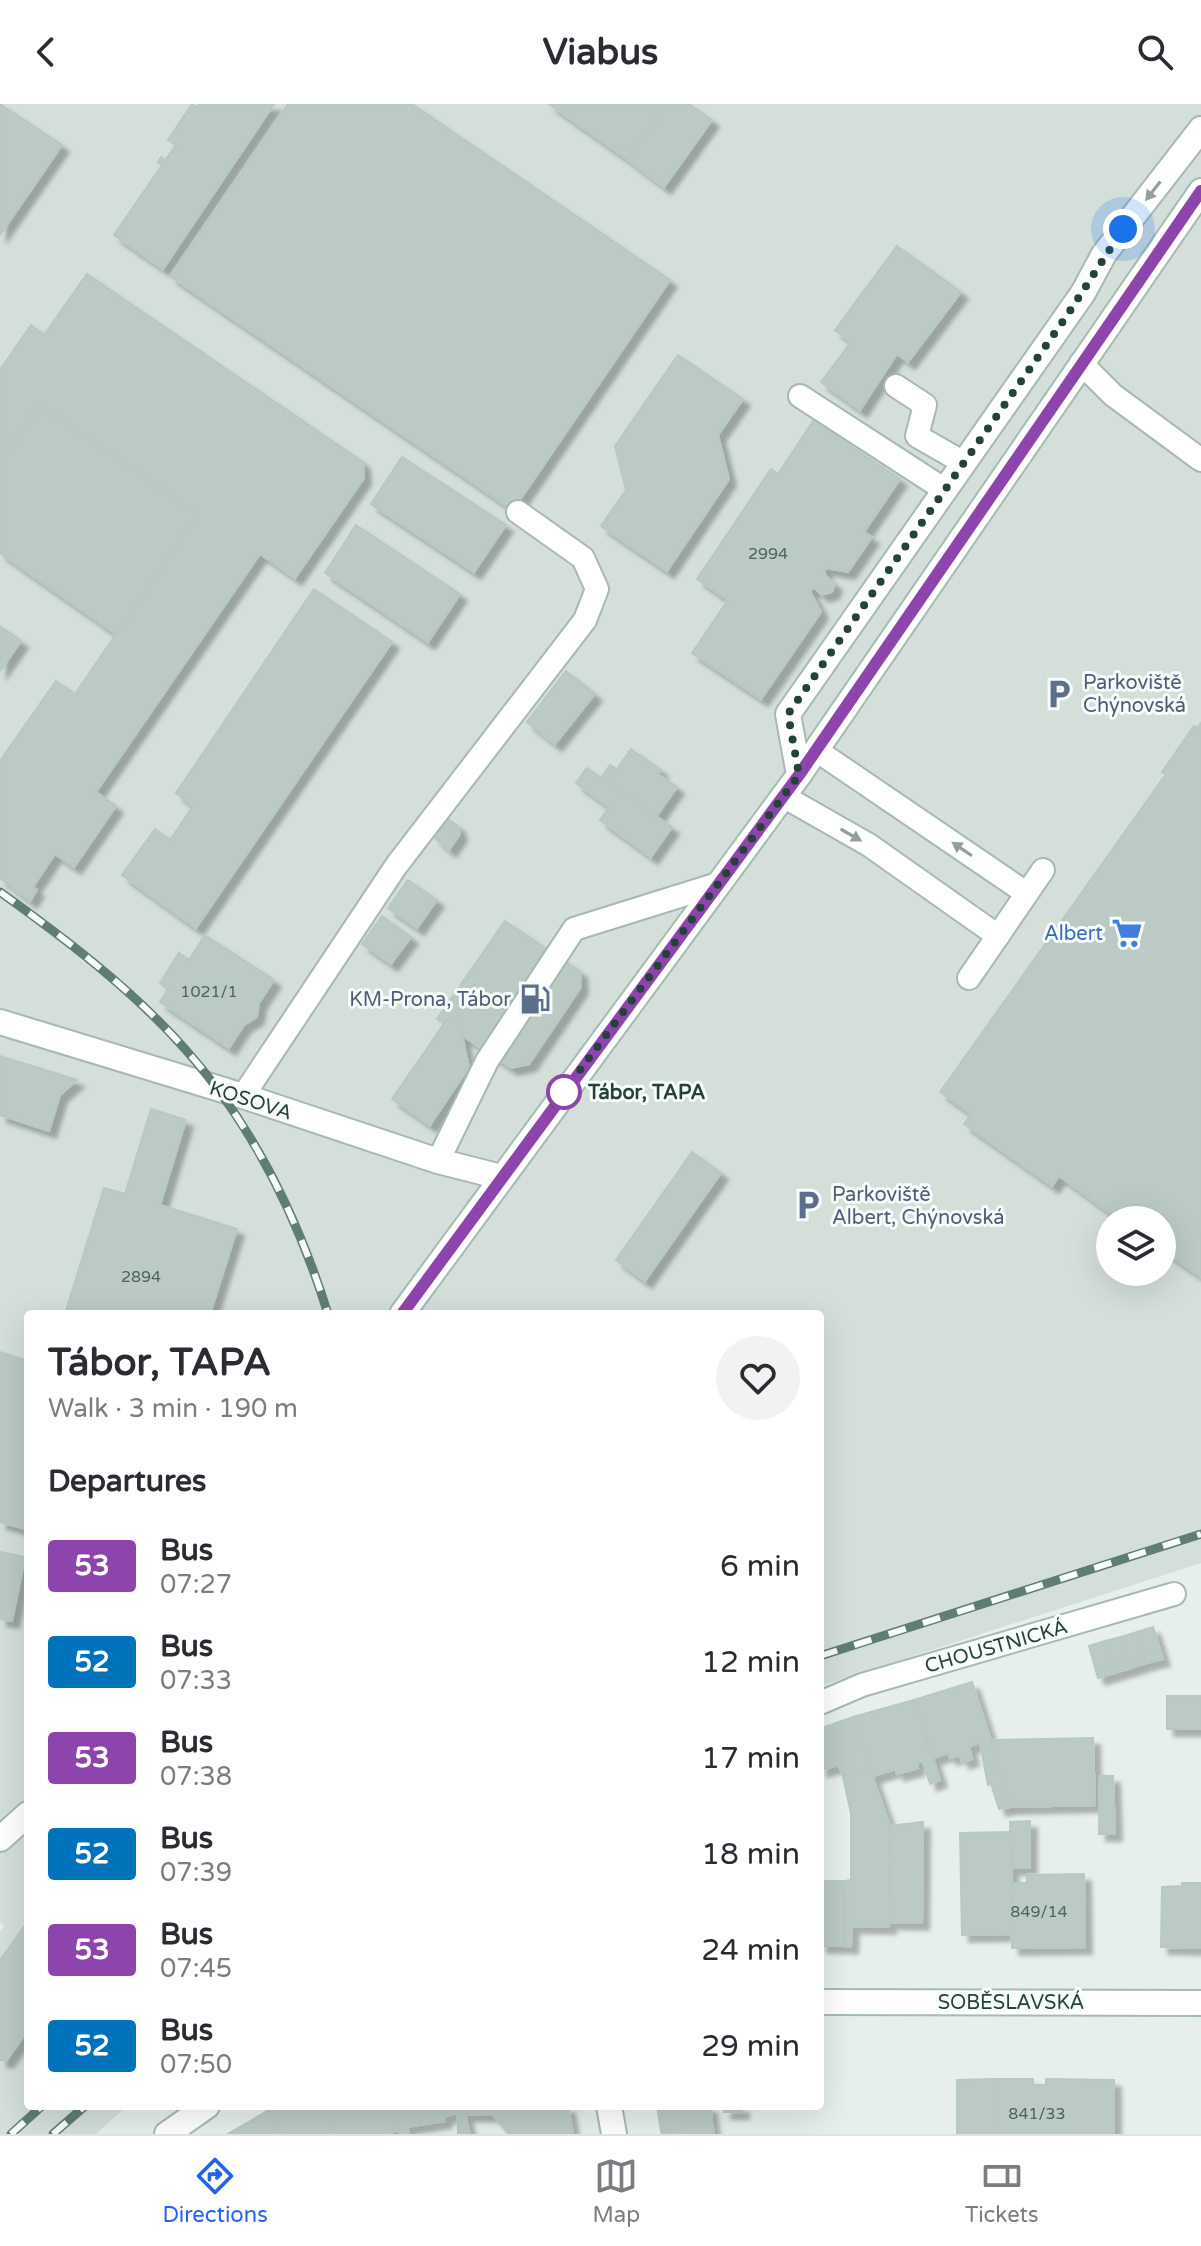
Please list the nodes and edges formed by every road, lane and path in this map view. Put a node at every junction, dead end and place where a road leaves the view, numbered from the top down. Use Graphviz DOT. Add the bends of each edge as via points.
graph roads {
  1 [pos="1201,129"];
  2 [pos="1201,191"];
  3 [pos="1194,216"];
  4 [pos="1081,363"];
  5 [pos="896,386"];
  6 [pos="800,396"];
  7 [pos="1201,460"];
  8 [pos="964,463"];
  9 [pos="945,490"];
  10 [pos="518,512"];
  11 [pos="816,750"];
  12 [pos="799,775"];
  13 [pos="783,796"];
  14 [pos="1043,870"];
  15 [pos="718,884"];
  16 [pos="1026,893"];
  17 [pos="998,936"];
  18 [pos="969,978"];
  19 [pos="0,1022"];
  20 [pos="243,1096"];
  21 [pos="438,1161"];
  22 [pos="501,1177"];
  23 [pos="405,1310"];
  24 [pos="1174,1594"];
  25 [pos="824,1701"];
  26 [pos="24,1818"];
  27 [pos="0,1839"];
  28 [pos="824,2002"];
  29 [pos="1201,2003"];
  30 [pos="201,2110"];
  31 [pos="610,2110"];
  32 [pos="167,2134"];
  33 [pos="614,2134"];
  1 -- 8 [label="main road, one-way" via="1104,254 1083,293"];
  2 -- 3 [label="main road"];
  3 -- 4 [label="main road"];
  4 -- 7 [label="lane" via="1113,395"];
  4 -- 11 [label="main road"];
  5 -- 8 [label="lane" via="925,405 917,436"];
  6 -- 9 [label="lane"];
  8 -- 9 [label="main road"];
  9 -- 12 [label="main road" via="788,714"];
  10 -- 20 [label="lane" via="583,558 597,589 585,620 396,866"];
  11 -- 12 [label="main road"];
  16 -- 11 [label="lane, one-way"];
  12 -- 13 [label="main road"];
  13 -- 15 [label="main road"];
  13 -- 17 [label="lane, one-way" via="869,845"];
  14 -- 16 [label="lane"];
  15 -- 21 [label="lane" via="574,929 487,1061"];
  15 -- 22 [label="main road"];
  16 -- 17 [label="lane"];
  17 -- 18 [label="lane"];
  19 -- 20 [label="main road, KOSOVA"];
  20 -- 21 [label="main road, KOSOVA"];
  21 -- 22 [label="main road, KOSOVA"];
  22 -- 23 [label="main road"];
  24 -- 25 [label="lane, CHOUSTNICKÁ" via="862,1685"];
  26 -- 27 [label="main road"];
  28 -- 29 [label="main road, SOBĚSLAVSKÁ"];
  30 -- 32 [label="main road"];
  31 -- 33 [label="main road"];
}
